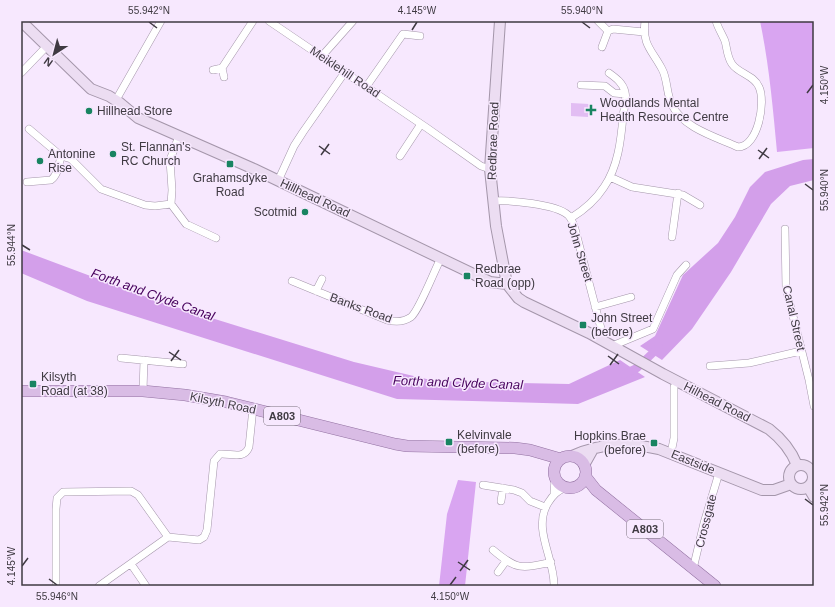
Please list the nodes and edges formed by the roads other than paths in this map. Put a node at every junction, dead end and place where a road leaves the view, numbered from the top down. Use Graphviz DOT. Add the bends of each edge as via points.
graph roads {
  1 [pos="21,21"];
  2 [pos="162,21"];
  3 [pos="253,21"];
  4 [pos="269,21"];
  5 [pos="353,21"];
  6 [pos="500,21"];
  7 [pos="598,21"];
  8 [pos="645,21"];
  9 [pos="716,21"];
  10 [pos="608,31"];
  11 [pos="644,32"];
  12 [pos="420,36"];
  13 [pos="47,46"];
  14 [pos="602,47"];
  15 [pos="322,56"];
  16 [pos="222,68"];
  17 [pos="213,70"];
  18 [pos="345,72"];
  19 [pos="21,73"];
  20 [pos="609,73"];
  21 [pos="224,77"];
  22 [pos="581,84"];
  23 [pos="366,87"];
  24 [pos="625,94"];
  25 [pos="116,100"];
  26 [pos="421,124"];
  27 [pos="29,130"];
  28 [pos="180,136"];
  29 [pos="61,156"];
  30 [pos="400,156"];
  31 [pos="490,169"];
  32 [pos="610,177"];
  33 [pos="278,181"];
  34 [pos="27,182"];
  35 [pos="678,194"];
  36 [pos="494,201"];
  37 [pos="171,204"];
  38 [pos="700,204"];
  39 [pos="571,218"];
  40 [pos="785,229"];
  41 [pos="672,237"];
  42 [pos="216,238"];
  43 [pos="441,258"];
  44 [pos="686,265"];
  45 [pos="322,279"];
  46 [pos="292,281"];
  47 [pos="507,284"];
  48 [pos="316,291"];
  49 [pos="631,297"];
  50 [pos="596,307"];
  51 [pos="601,339"];
  52 [pos="612,346"];
  53 [pos="801,350"];
  54 [pos="121,358"];
  55 [pos="144,360"];
  56 [pos="183,364"];
  57 [pos="710,366"];
  58 [pos="674,387"];
  59 [pos="21,391"];
  60 [pos="143,391"];
  61 [pos="814,406"];
  62 [pos="253,408"];
  63 [pos="593,449"];
  64 [pos="671,453"];
  65 [pos="540,454"];
  66 [pos="572,456"];
  67 [pos="561,459"];
  68 [pos="584,465"];
  69 [pos="797,465"];
  70 [pos="813,470"];
  71 [pos="719,473"];
  72 [pos="555,474"];
  73 [pos="582,481"];
  74 [pos="791,484"];
  75 [pos="483,485"];
  76 [pos="566,487"];
  77 [pos="808,487"];
  78 [pos="503,488"];
  79 [pos="554,493"];
  80 [pos="814,497"];
  81 [pos="502,501"];
  82 [pos="545,507"];
  83 [pos="168,537"];
  84 [pos="493,550"];
  85 [pos="506,561"];
  86 [pos="551,562"];
  87 [pos="131,564"];
  88 [pos="693,569"];
  89 [pos="498,572"];
  90 [pos="56,586"];
  91 [pos="99,586"];
  92 [pos="146,586"];
  93 [pos="554,586"];
  94 [pos="715,586"];
  1 -- 13 [label="street, Hillhead Road"];
  2 -- 25 [label="street"];
  3 -- 16 [label="street"];
  4 -- 15 [label="street, Meiklehill Road"];
  5 -- 15 [label="street"];
  6 -- 31 [label="street, Redbrae Road"];
  7 -- 10 [label="street"];
  8 -- 11 [label="street"];
  9 -- 11 [label="street" via="725,41 729,59 738,70 756,82 762,95 762,110 756,130 750,142 742,147 690,125 675,111 662,68 648,46"];
  10 -- 11 [label="street" via="613,29"];
  10 -- 14 [label="street"];
  12 -- 23 [label="street" via="403,34"];
  13 -- 19 [label="street"];
  13 -- 25 [label="street, Hillhead Road" via="91,89"];
  15 -- 18 [label="street, Meiklehill Road"];
  16 -- 17 [label="street"];
  16 -- 21 [label="street"];
  18 -- 23 [label="street, Meiklehill Road"];
  18 -- 33 [label="street" via="302,132"];
  20 -- 24 [label="street" via="621,84"];
  22 -- 24 [label="street" via="605,86 614,93"];
  23 -- 26 [label="street, Meiklehill Road"];
  24 -- 32 [label="street" via="620,142"];
  25 -- 28 [label="street, Hillhead Road" via="138,118"];
  26 -- 30 [label="street"];
  26 -- 31 [label="street, Meiklehill Road" via="481,166"];
  27 -- 29 [label="street"];
  28 -- 33 [label="street, Hillhead Road"];
  28 -- 37 [label="street" via="170,160"];
  29 -- 34 [label="street" via="53,178"];
  29 -- 37 [label="street" via="71,159 100,189 145,205"];
  31 -- 36 [label="street, Redbrae Road"];
  32 -- 35 [label="street" via="632,187"];
  32 -- 39 [label="street" via="593,202"];
  33 -- 43 [label="street, Hillhead Road"];
  35 -- 38 [label="street"];
  35 -- 41 [label="street"];
  36 -- 39 [label="street, John Street" via="553,207"];
  36 -- 47 [label="street, Redbrae Road"];
  37 -- 42 [label="street" via="186,224"];
  39 -- 50 [label="street, John Street"];
  40 -- 53 [label="street, Canal Street" via="786,288"];
  43 -- 47 [label="street, Hillhead Road" via="490,282"];
  43 -- 48 [label="street, Banks Road" via="417,311 406,320 387,320"];
  44 -- 52 [label="street" via="677,275 653,329"];
  45 -- 48 [label="street, Banks Road"];
  46 -- 48 [label="street, Banks Road"];
  47 -- 51 [label="street" via="524,302"];
  49 -- 50 [label="street"];
  50 -- 51 [label="street, John Street" via="603,336"];
  51 -- 52 [label="street"];
  52 -- 69 [label="street, Hilhead Road" via="769,429 788,447"];
  53 -- 57 [label="street" via="750,364"];
  53 -- 61 [label="street, Canal Street"];
  54 -- 55 [label="street"];
  55 -- 56 [label="street"];
  55 -- 60 [label="street"];
  58 -- 64 [label="street" via="674,438"];
  59 -- 60 [label="main road, Kilsyth Road / A803"];
  60 -- 62 [label="main road, Kilsyth Road / A803" via="185,394"];
  62 -- 65 [label="main road, Kilsyth Road / A803" via="407,446 515,448"];
  62 -- 83 [label="street" via="246,452 239,455 220,454 214,461 208,530 204,537 199,540"];
  63 -- 64 [label="street, Eastside" via="604,445 623,444"];
  63 -- 66 [label="street, Eastside"];
  63 -- 68 [label="street"];
  64 -- 71 [label="street, Eastside"];
  65 -- 67 [label="main road, Kilsyth Road / A803"];
  65 -- 72 [label="main road"];
  66 -- 67 [label="main road"];
  66 -- 68 [label="main road"];
  67 -- 72 [label="main road" via="555,466"];
  68 -- 73 [label="main road" via="586,472"];
  69 -- 70 [label="street" via="804,464"];
  69 -- 74 [label="street" via="789,476"];
  70 -- 77 [label="street" via="814,478"];
  71 -- 74 [label="street, Eastside" via="766,490"];
  71 -- 88 [label="street, Crossgate"];
  72 -- 76 [label="main road" via="562,486"];
  72 -- 79 [label="street"];
  73 -- 76 [label="main road" via="575,487"];
  73 -- 88 [label="main road, A803"];
  74 -- 77 [label="street" via="797,488"];
  75 -- 78 [label="street"];
  76 -- 79 [label="street"];
  77 -- 80 [label="street"];
  78 -- 81 [label="street"];
  78 -- 82 [label="street" via="518,491 530,501"];
  79 -- 82 [label="street"];
  82 -- 86 [label="street" via="543,530"];
  83 -- 87 [label="street"];
  83 -- 90 [label="street" via="135,492 63,492 57,498 56,509"];
  84 -- 85 [label="street"];
  85 -- 86 [label="street" via="522,567"];
  85 -- 89 [label="street"];
  86 -- 93 [label="street"];
  87 -- 91 [label="street"];
  87 -- 92 [label="street"];
  88 -- 94 [label="main road, A803"];
}
